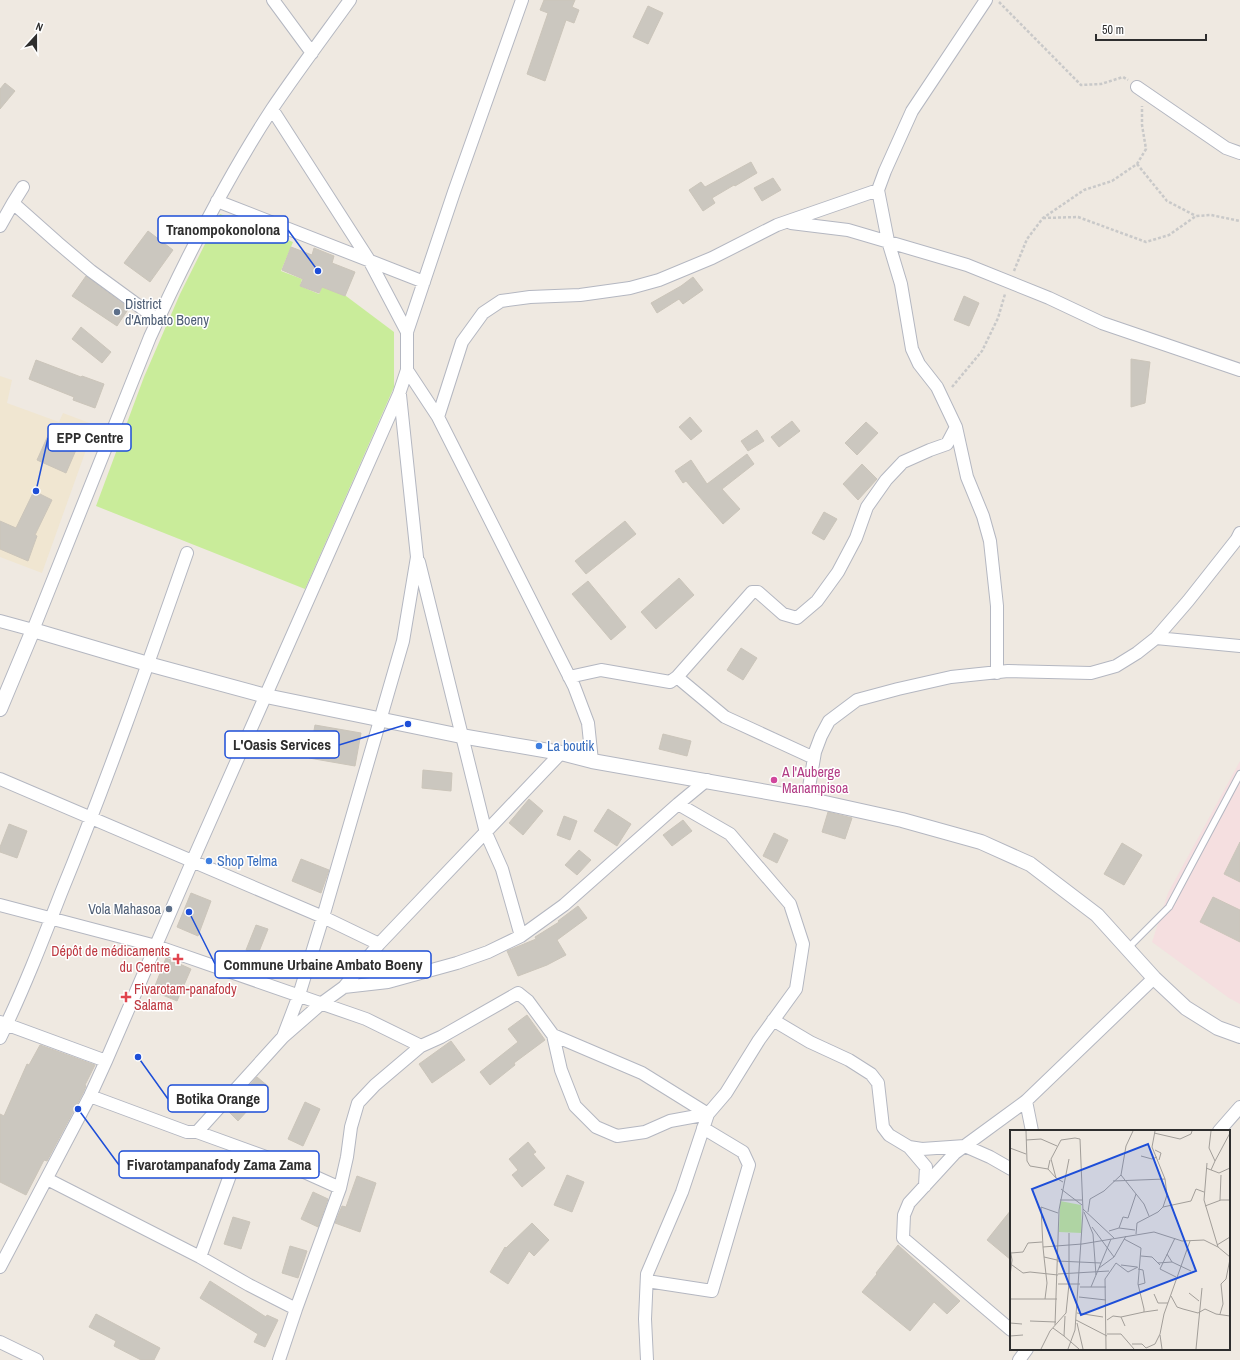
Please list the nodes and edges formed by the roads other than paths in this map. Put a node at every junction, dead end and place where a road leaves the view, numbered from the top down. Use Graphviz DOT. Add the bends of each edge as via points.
graph roads {
  1 [pos="273,0"];
  2 [pos="350,0"];
  3 [pos="522,0"];
  4 [pos="986,0"];
  5 [pos="312,53"];
  6 [pos="1137,86"];
  7 [pos="272,109"];
  8 [pos="1240,154"];
  9 [pos="23,187"];
  10 [pos="878,190"];
  11 [pos="216,201"];
  12 [pos="13,203"];
  13 [pos="788,222"];
  14 [pos="0,226"];
  15 [pos="888,241"];
  16 [pos="369,260"];
  17 [pos="424,282"];
  18 [pos="158,320"];
  19 [pos="407,332"];
  20 [pos="407,370"];
  21 [pos="1240,370"];
  22 [pos="400,394"];
  23 [pos="438,417"];
  24 [pos="956,426"];
  25 [pos="1240,533"];
  26 [pos="188,553"];
  27 [pos="418,557"];
  28 [pos="0,621"];
  29 [pos="33,630"];
  30 [pos="1156,638"];
  31 [pos="1240,646"];
  32 [pos="148,664"];
  33 [pos="997,673"];
  34 [pos="569,677"];
  35 [pos="677,677"];
  36 [pos="266,696"];
  37 [pos="0,709"];
  38 [pos="380,719"];
  39 [pos="461,736"];
  40 [pos="561,753"];
  41 [pos="814,758"];
  42 [pos="592,761"];
  43 [pos="1240,774"];
  44 [pos="0,780"];
  45 [pos="707,780"];
  46 [pos="807,799"];
  47 [pos="678,804"];
  48 [pos="92,818"];
  49 [pos="486,833"];
  50 [pos="192,862"];
  51 [pos="0,905"];
  52 [pos="323,917"];
  53 [pos="51,918"];
  54 [pos="521,936"];
  55 [pos="379,944"];
  56 [pos="156,946"];
  57 [pos="1127,949"];
  58 [pos="1154,978"];
  59 [pos="344,987"];
  60 [pos="299,995"];
  61 [pos="322,1003"];
  62 [pos="773,1020"];
  63 [pos="3,1024"];
  64 [pos="552,1035"];
  65 [pos="1240,1036"];
  66 [pos="283,1037"];
  67 [pos="0,1038"];
  68 [pos="421,1046"];
  69 [pos="106,1061"];
  70 [pos="90,1096"];
  71 [pos="1026,1101"];
  72 [pos="1240,1107"];
  73 [pos="708,1114"];
  74 [pos="703,1128"];
  75 [pos="1032,1130"];
  76 [pos="1220,1130"];
  77 [pos="197,1132"];
  78 [pos="965,1146"];
  79 [pos="909,1147"];
  80 [pos="240,1148"];
  81 [pos="1010,1168"];
  82 [pos="47,1179"];
  83 [pos="924,1186"];
  84 [pos="340,1188"];
  85 [pos="200,1257"];
  86 [pos="0,1267"];
  87 [pos="647,1281"];
  88 [pos="296,1309"];
  89 [pos="1010,1329"];
  90 [pos="0,1342"];
  91 [pos="1026,1350"];
  92 [pos="37,1360"];
  93 [pos="279,1360"];
  94 [pos="647,1360"];
  95 [pos="1019,1360"];
  1 -- 5 [label="street"];
  2 -- 5 [label="street"];
  3 -- 17 [label="street"];
  4 -- 10 [label="street" via="912,111"];
  5 -- 7 [label="street"];
  6 -- 8 [label="street" via="1226,148"];
  7 -- 11 [label="street"];
  7 -- 16 [label="street"];
  9 -- 12 [label="street"];
  10 -- 13 [label="street"];
  10 -- 15 [label="street"];
  11 -- 16 [label="street"];
  11 -- 18 [label="street"];
  12 -- 14 [label="street"];
  12 -- 18 [label="street" via="91,271"];
  13 -- 15 [label="street" via="848,230"];
  13 -- 23 [label="street" via="712,258 630,288 580,295 501,300 483,313 462,342"];
  15 -- 21 [label="street" via="967,265 1049,298 1102,323"];
  15 -- 24 [label="street" via="901,284 912,349 919,364 937,387"];
  16 -- 17 [label="street"];
  16 -- 19 [label="street"];
  17 -- 19 [label="street"];
  18 -- 29 [label="street"];
  19 -- 20 [label="street"];
  20 -- 22 [label="street"];
  20 -- 23 [label="street"];
  22 -- 27 [label="street"];
  22 -- 36 [label="street"];
  23 -- 34 [label="street"];
  24 -- 33 [label="street" via="967,477 984,516 990,541 997,606"];
  24 -- 35 [label="street" via="947,444 903,462 886,480 867,508 856,538 838,572 817,601 797,618 783,614 758,592 752,592"];
  25 -- 30 [label="street"];
  26 -- 32 [label="street"];
  27 -- 38 [label="street" via="402,641"];
  27 -- 39 [label="street"];
  28 -- 29 [label="street"];
  29 -- 32 [label="street"];
  29 -- 37 [label="street"];
  30 -- 31 [label="street"];
  30 -- 33 [label="street" via="1116,666 1091,673"];
  32 -- 36 [label="street"];
  32 -- 48 [label="street"];
  33 -- 41 [label="street" via="951,678 857,700 829,721"];
  34 -- 35 [label="street" via="601,670 670,682"];
  34 -- 42 [label="street" via="588,724"];
  35 -- 41 [label="street" via="725,717"];
  36 -- 38 [label="street"];
  36 -- 50 [label="street"];
  38 -- 39 [label="street"];
  38 -- 52 [label="street"];
  39 -- 40 [label="street"];
  39 -- 49 [label="street"];
  40 -- 42 [label="street"];
  40 -- 49 [label="street"];
  41 -- 46 [label="street"];
  42 -- 45 [label="street"];
  43 -- 57 [label="lane" via="1169,907"];
  44 -- 48 [label="street"];
  45 -- 46 [label="street"];
  45 -- 47 [label="street"];
  46 -- 57 [label="street" via="902,820 974,840 1030,864 1097,915"];
  47 -- 54 [label="street" via="564,905"];
  47 -- 62 [label="street" via="730,834 790,904 803,944 796,989"];
  48 -- 50 [label="street"];
  48 -- 53 [label="street"];
  49 -- 54 [label="street" via="502,869"];
  49 -- 55 [label="street"];
  50 -- 52 [label="street"];
  50 -- 56 [label="street"];
  51 -- 53 [label="street"];
  52 -- 55 [label="street"];
  52 -- 60 [label="street"];
  53 -- 56 [label="street"];
  53 -- 63 [label="street"];
  54 -- 59 [label="street" via="457,963 388,982"];
  55 -- 59 [label="street"];
  56 -- 60 [label="street"];
  56 -- 69 [label="street"];
  57 -- 58 [label="street"];
  58 -- 65 [label="street" via="1186,1008 1218,1028"];
  58 -- 71 [label="street"];
  59 -- 61 [label="street"];
  60 -- 61 [label="street"];
  60 -- 66 [label="street"];
  61 -- 66 [label="street"];
  61 -- 68 [label="street" via="366,1019"];
  62 -- 73 [label="street" via="726,1093"];
  62 -- 79 [label="street" via="871,1074 878,1083 882,1127"];
  63 -- 67 [label="street"];
  63 -- 69 [label="street"];
  64 -- 68 [label="street" via="528,1001 518,993"];
  64 -- 73 [label="street" via="642,1073"];
  64 -- 73 [label="street" via="561,1070 575,1106 596,1127 617,1136 645,1132 670,1121"];
  66 -- 77 [label="street"];
  68 -- 84 [label="street" via="358,1103"];
  69 -- 70 [label="street"];
  70 -- 77 [label="street" via="187,1132"];
  70 -- 82 [label="street"];
  71 -- 75 [label="street"];
  71 -- 78 [label="street"];
  72 -- 76 [label="street"];
  73 -- 74 [label="street"];
  74 -- 87 [label="street" via="682,1192"];
  74 -- 87 [label="street" via="743,1152 749,1165 712,1291"];
  77 -- 80 [label="street"];
  78 -- 79 [label="street" via="922,1149"];
  78 -- 81 [label="street"];
  78 -- 83 [label="street"];
  79 -- 83 [label="street" via="926,1167"];
  80 -- 84 [label="street" via="291,1166"];
  80 -- 85 [label="street"];
  82 -- 85 [label="street"];
  82 -- 86 [label="street"];
  83 -- 89 [label="street" via="909,1203 904,1215 903,1238"];
  84 -- 88 [label="street"];
  85 -- 88 [label="street"];
  87 -- 94 [label="street"];
  88 -- 93 [label="street"];
  90 -- 92 [label="street"];
  91 -- 95 [label="street"];
}
